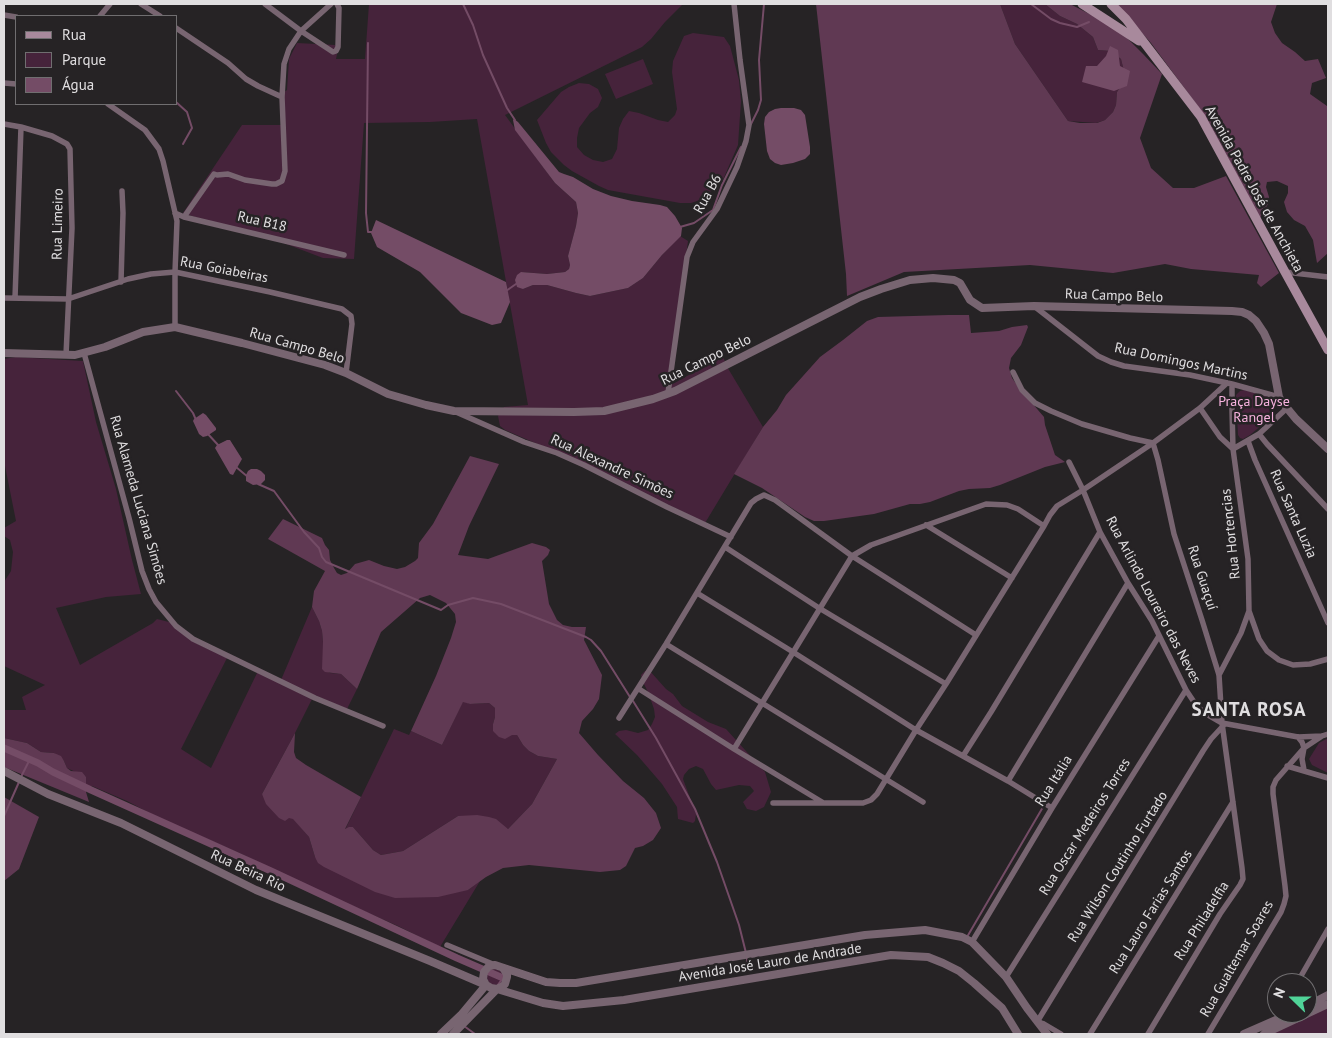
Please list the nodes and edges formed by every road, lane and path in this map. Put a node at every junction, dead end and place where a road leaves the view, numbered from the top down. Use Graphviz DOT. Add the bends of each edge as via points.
graph roads {
  1 [pos="110,4"];
  2 [pos="141,4"];
  3 [pos="265,4"];
  4 [pos="331,4"];
  5 [pos="337,4"];
  6 [pos="734,4"];
  7 [pos="1082,4"];
  8 [pos="1111,4"];
  9 [pos="273,6"];
  10 [pos="101,15"];
  11 [pos="158,15"];
  12 [pos="178,29"];
  13 [pos="301,31"];
  14 [pos="1148,47"];
  15 [pos="282,97"];
  16 [pos="109,105"];
  17 [pos="4,124"];
  18 [pos="21,127"];
  19 [pos="122,191"];
  20 [pos="175,213"];
  21 [pos="184,217"];
  22 [pos="344,255"];
  23 [pos="175,272"];
  24 [pos="1285,272"];
  25 [pos="1328,276"];
  26 [pos="121,282"];
  27 [pos="4,298"];
  28 [pos="15,298"];
  29 [pos="68,298"];
  30 [pos="1034,306"];
  31 [pos="175,327"];
  32 [pos="1328,350"];
  33 [pos="4,353"];
  34 [pos="84,354"];
  35 [pos="66,355"];
  36 [pos="1012,372"];
  37 [pos="346,373"];
  38 [pos="1229,384"];
  39 [pos="668,394"];
  40 [pos="1279,397"];
  41 [pos="1200,408"];
  42 [pos="1286,409"];
  43 [pos="454,411"];
  44 [pos="1259,434"];
  45 [pos="1248,441"];
  46 [pos="1153,443"];
  47 [pos="1233,449"];
  48 [pos="1328,449"];
  49 [pos="1069,462"];
  50 [pos="1083,490"];
  51 [pos="1328,509"];
  52 [pos="926,525"];
  53 [pos="1044,526"];
  54 [pos="1100,532"];
  55 [pos="731,537"];
  56 [pos="725,548"];
  57 [pos="852,556"];
  58 [pos="1012,578"];
  59 [pos="1128,583"];
  60 [pos="697,593"];
  61 [pos="819,608"];
  62 [pos="1250,612"];
  63 [pos="1328,623"];
  64 [pos="976,635"];
  65 [pos="1160,636"];
  66 [pos="666,644"];
  67 [pos="793,652"];
  68 [pos="1328,659"];
  69 [pos="1219,675"];
  70 [pos="946,684"];
  71 [pos="639,688"];
  72 [pos="1186,690"];
  73 [pos="762,703"];
  74 [pos="619,718"];
  75 [pos="1222,724"];
  76 [pos="383,726"];
  77 [pos="916,730"];
  78 [pos="1325,735"];
  79 [pos="1298,737"];
  80 [pos="1304,748"];
  81 [pos="734,749"];
  82 [pos="962,756"];
  83 [pos="1287,766"];
  84 [pos="1304,770"];
  85 [pos="4,771"];
  86 [pos="1328,778"];
  87 [pos="886,780"];
  88 [pos="1008,781"];
  89 [pos="923,802"];
  90 [pos="1232,802"];
  91 [pos="773,803"];
  92 [pos="823,803"];
  93 [pos="1052,808"];
  94 [pos="1328,930"];
  95 [pos="968,940"];
  96 [pos="447,946"];
  97 [pos="495,965"];
  98 [pos="504,968"];
  99 [pos="1304,973"];
  100 [pos="1006,977"];
  101 [pos="486,985"];
  102 [pos="497,989"];
  103 [pos="1328,1004"];
  104 [pos="1038,1022"];
  105 [pos="1269,1023"];
  106 [pos="441,1034"];
  107 [pos="453,1034"];
  108 [pos="1018,1034"];
  109 [pos="1047,1034"];
  110 [pos="1061,1034"];
  111 [pos="1090,1034"];
  112 [pos="1148,1034"];
  113 [pos="1208,1034"];
  114 [pos="1244,1034"];
  115 [pos="1264,1034"];
  1 -- 10 [label="street"];
  2 -- 11 [label="street"];
  3 -- 9 [label="street"];
  4 -- 13 [label="street"];
  5 -- 13 [label="street" via="336,51"];
  6 -- 39 [label="street, Rua B6" via="748,124 746,142 717,209 693,242 688,257"];
  7 -- 14 [label="main road, Avenida Padre José de Anchieta"];
  8 -- 14 [label="main road, Avenida Padre José de Anchieta"];
  9 -- 13 [label="street"];
  12 -- 15 [label="street" via="246,79"];
  13 -- 15 [label="street" via="284,64"];
  14 -- 24 [label="main road, Avenida Padre José de Anchieta" via="1201,117"];
  15 -- 21 [label="street" via="285,171 282,181 272,184 214,174"];
  16 -- 20 [label="street" via="145,130 159,149"];
  17 -- 18 [label="street"];
  18 -- 28 [label="street"];
  18 -- 29 [label="street, Rua Limeiro" via="57,138 70,149 72,228"];
  19 -- 26 [label="street"];
  20 -- 21 [label="street, Rua B18"];
  20 -- 23 [label="street"];
  21 -- 22 [label="street, Rua B18"];
  23 -- 26 [label="street, Rua Goiabeiras"];
  23 -- 31 [label="street"];
  23 -- 37 [label="street, Rua Goiabeiras" via="342,309 351,316 352,324"];
  24 -- 25 [label="street"];
  24 -- 32 [label="main road, Avenida Padre José de Anchieta"];
  26 -- 29 [label="street, Rua Goiabeiras"];
  27 -- 28 [label="street, Rua Goiabeiras"];
  28 -- 29 [label="street, Rua Goiabeiras"];
  29 -- 35 [label="street, Rua Limeiro"];
  30 -- 38 [label="street, Rua Domingos Martins" via="1110,362"];
  30 -- 39 [label="street, Rua Campo Belo" via="982,308 970,300 960,283 954,280 910,280 860,297"];
  30 -- 40 [label="street, Rua Campo Belo" via="1242,312 1256,321 1269,344"];
  31 -- 34 [label="street, Rua Campo Belo" via="143,332"];
  31 -- 37 [label="street, Rua Campo Belo" via="293,356"];
  33 -- 35 [label="street, Rua Campo Belo"];
  34 -- 35 [label="street, Rua Campo Belo"];
  34 -- 76 [label="street, Rua Alameda Luciana Simões" via="142,571 156,602 176,626 193,639 315,698"];
  36 -- 46 [label="street" via="1022,390 1051,412"];
  37 -- 43 [label="street, Rua Campo Belo" via="388,394"];
  38 -- 40 [label="street, Rua Domingos Martins"];
  38 -- 41 [label="street"];
  38 -- 47 [label="street, Rua Hortencias"];
  39 -- 43 [label="street, Rua Campo Belo" via="604,411"];
  40 -- 42 [label="street, Rua Campo Belo"];
  41 -- 46 [label="street"];
  41 -- 47 [label="street" via="1220,437"];
  42 -- 44 [label="street"];
  42 -- 48 [label="street, Rua Campo Belo"];
  43 -- 55 [label="street, Rua Alexandre Simões" via="524,442 558,453"];
  44 -- 45 [label="street"];
  44 -- 51 [label="street"];
  45 -- 47 [label="street"];
  45 -- 63 [label="street, Rua Santa Luzia"];
  46 -- 50 [label="street"];
  46 -- 69 [label="street, Rua Guaçuí" via="1174,534"];
  47 -- 62 [label="street, Rua Hortencias" via="1248,559"];
  49 -- 50 [label="street, Rua Arlindo Loureiro das Neves"];
  50 -- 53 [label="street" via="1057,506"];
  50 -- 54 [label="street, Rua Arlindo Loureiro das Neves"];
  52 -- 53 [label="street" via="986,504 1018,509"];
  52 -- 57 [label="street" via="871,545"];
  52 -- 58 [label="street"];
  53 -- 58 [label="street"];
  54 -- 59 [label="street, Rua Arlindo Loureiro das Neves"];
  54 -- 82 [label="street"];
  55 -- 56 [label="street"];
  55 -- 57 [label="street" via="751,503 764,495"];
  56 -- 60 [label="street"];
  56 -- 61 [label="street"];
  57 -- 61 [label="street"];
  57 -- 64 [label="street"];
  58 -- 64 [label="street"];
  59 -- 65 [label="street, Rua Arlindo Loureiro das Neves"];
  59 -- 88 [label="street"];
  60 -- 66 [label="street"];
  60 -- 67 [label="street"];
  61 -- 67 [label="street"];
  61 -- 70 [label="street"];
  62 -- 68 [label="street" via="1263,645 1279,660 1293,665"];
  62 -- 69 [label="street, Rua Hortencias"];
  64 -- 70 [label="street"];
  65 -- 72 [label="street, Rua Arlindo Loureiro das Neves"];
  65 -- 93 [label="street, Rua Itália"];
  66 -- 71 [label="street"];
  66 -- 73 [label="street"];
  67 -- 73 [label="street"];
  67 -- 77 [label="street"];
  69 -- 75 [label="street, Rua Guaçuí"];
  70 -- 77 [label="street"];
  71 -- 74 [label="street"];
  71 -- 81 [label="street"];
  72 -- 75 [label="street, Rua Arlindo Loureiro das Neves" via="1203,712"];
  72 -- 100 [label="street, Rua Oscar Medeiros Torres"];
  73 -- 81 [label="street"];
  73 -- 87 [label="street"];
  75 -- 79 [label="street, Rua Arlindo Loureiro das Neves"];
  75 -- 90 [label="street, Rua Philadelfia"];
  75 -- 104 [label="street, Rua Wilson Coutinho Furtado"];
  77 -- 82 [label="street"];
  77 -- 87 [label="street"];
  78 -- 79 [label="street, Rua Arlindo Loureiro das Neves"];
  78 -- 80 [label="street, Rua Gualtemar Soares"];
  79 -- 80 [label="street"];
  80 -- 83 [label="street, Rua Gualtemar Soares"];
  80 -- 84 [label="street"];
  81 -- 92 [label="street"];
  82 -- 88 [label="street"];
  83 -- 84 [label="street"];
  83 -- 113 [label="street, Rua Gualtemar Soares" via="1273,787 1286,896 1284,904"];
  84 -- 86 [label="street"];
  85 -- 101 [label="street, Rua Beira Rio" via="48,794 120,823 256,890"];
  87 -- 89 [label="street"];
  87 -- 92 [label="street" via="871,800 863,803"];
  88 -- 93 [label="street"];
  90 -- 111 [label="street, Rua Lauro Farias Santos"];
  90 -- 112 [label="street, Rua Philadelfia" via="1243,879"];
  91 -- 92 [label="street"];
  93 -- 95 [label="street, Rua Itália"];
  94 -- 99 [label="street"];
  95 -- 98 [label="street, Avenida José Lauro de Andrade" via="926,930 865,935 576,983 546,982"];
  95 -- 100 [label="street"];
  96 -- 97 [label="street"];
  97 -- 98 [label="street"];
  97 -- 101 [label="street" via="484,972"];
  98 -- 102 [label="street" via="507,980"];
  100 -- 104 [label="street"];
  101 -- 102 [label="street"];
  101 -- 106 [label="street"];
  102 -- 107 [label="street"];
  102 -- 108 [label="street, Avenida José Lauro de Andrade" via="563,1006 624,1000 891,955 928,957 959,971 974,983 1002,1008"];
  103 -- 115 [label="street"];
  104 -- 109 [label="street"];
  104 -- 110 [label="street"];
  105 -- 114 [label="street"];
}
